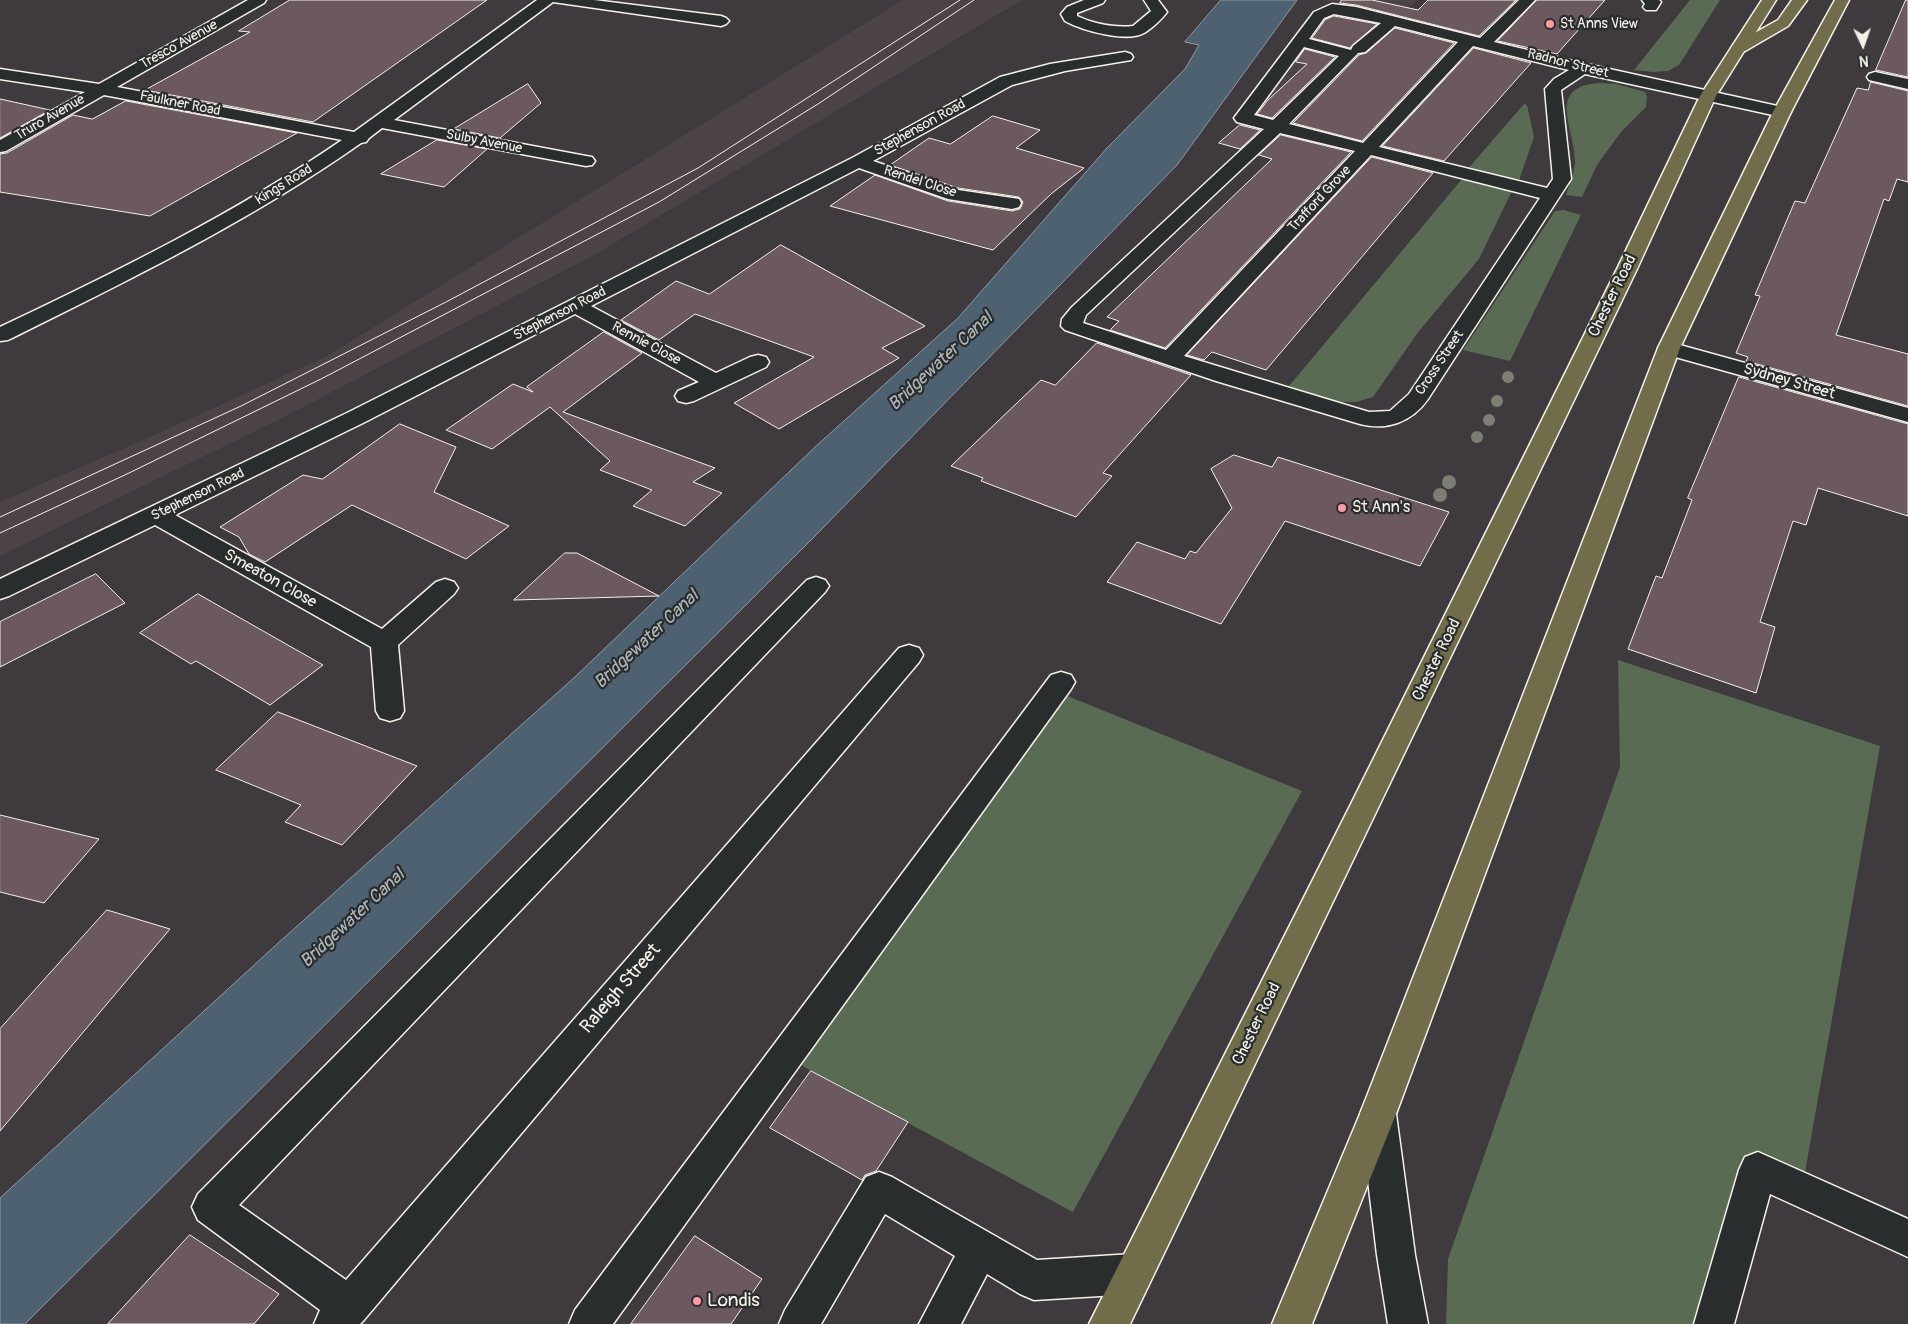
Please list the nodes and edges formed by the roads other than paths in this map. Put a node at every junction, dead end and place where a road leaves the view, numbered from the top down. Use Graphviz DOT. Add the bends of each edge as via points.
graph roads {
  1 [pos="259,0"];
  2 [pos="547,0"];
  3 [pos="560,0"];
  4 [pos="1098,0"];
  5 [pos="1151,0"];
  6 [pos="1528,0"];
  7 [pos="1769,0"];
  8 [pos="1800,0"];
  9 [pos="1842,0"];
  10 [pos="1392,20"];
  11 [pos="721,21"];
  12 [pos="1299,41"];
  13 [pos="1477,41"];
  14 [pos="1739,48"];
  15 [pos="1359,50"];
  16 [pos="1125,57"];
  17 [pos="1582,68"];
  18 [pos="0,74"];
  19 [pos="1875,77"];
  20 [pos="1908,84"];
  21 [pos="100,89"];
  22 [pos="1708,96"];
  23 [pos="1782,112"];
  24 [pos="381,123"];
  25 [pos="1275,127"];
  26 [pos="360,138"];
  27 [pos="0,147"];
  28 [pos="1367,150"];
  29 [pos="586,161"];
  30 [pos="858,162"];
  31 [pos="1551,195"];
  32 [pos="1012,202"];
  33 [pos="575,306"];
  34 [pos="0,336"];
  35 [pos="1669,348"];
  36 [pos="1170,358"];
  37 [pos="758,362"];
  38 [pos="716,382"];
  39 [pos="686,396"];
  40 [pos="1908,415"];
  41 [pos="156,515"];
  42 [pos="816,586"];
  43 [pos="446,588"];
  44 [pos="0,590"];
  45 [pos="384,642"];
  46 [pos="909,655"];
  47 [pos="1061,682"];
  48 [pos="390,711"];
  49 [pos="1378,1114"];
  50 [pos="1908,1238"];
  51 [pos="980,1250"];
  52 [pos="1133,1274"];
  53 [pos="341,1315"];
  54 [pos="589,1324"];
  55 [pos="799,1324"];
  56 [pos="938,1324"];
  57 [pos="1109,1324"];
  58 [pos="1292,1324"];
  59 [pos="1408,1324"];
  60 [pos="1714,1324"];
  1 -- 21 [label="street, Tresco Avenue"];
  2 -- 24 [label="street, Kings Road"];
  3 -- 11 [label="street"];
  4 -- 5 [label="street" via="1072,10 1070,18 1118,31 1138,30 1159,12"];
  6 -- 13 [label="street, Trafford Grove"];
  7 -- 14 [label="main road, Chester Road"];
  8 -- 14 [label="main road" via="1783,23"];
  9 -- 23 [label="main road"];
  10 -- 12 [label="street, Radnor Street" via="1332,9 1324,11"];
  10 -- 13 [label="street, Radnor Street"];
  10 -- 15 [label="street"];
  12 -- 25 [label="street" via="1243,118"];
  12 -- 25 [label="street" via="1350,54"];
  13 -- 17 [label="street, Radnor Street"];
  13 -- 28 [label="street, Trafford Grove"];
  14 -- 22 [label="main road, Chester Road"];
  16 -- 30 [label="street, Stephenson Road" via="1080,62 1006,81"];
  17 -- 22 [label="street, Radnor Street"];
  17 -- 31 [label="street, Cross Street" via="1554,89 1562,179"];
  18 -- 21 [label="street, Faulkner Road"];
  19 -- 20 [label="street"];
  21 -- 26 [label="street, Faulkner Road"];
  21 -- 27 [label="street, Truro Avenue"];
  22 -- 23 [label="street, Radnor Street"];
  22 -- 52 [label="main road, Chester Road" via="1384,769"];
  23 -- 35 [label="main road"];
  24 -- 26 [label="street, Kings Road"];
  24 -- 29 [label="street, Sulby Avenue"];
  25 -- 28 [label="street"];
  25 -- 36 [label="street, Cross Street" via="1073,319 1072,326"];
  26 -- 34 [label="street, Kings Road" via="192,239"];
  28 -- 31 [label="street"];
  28 -- 36 [label="street, Trafford Grove"];
  30 -- 32 [label="street, Rendel Close" via="955,195"];
  30 -- 33 [label="street, Stephenson Road"];
  31 -- 36 [label="street, Cross Street" via="1417,399 1396,416 1368,419"];
  33 -- 38 [label="street, Rennie Close"];
  33 -- 41 [label="street, Stephenson Road"];
  35 -- 40 [label="street, Sydney Street"];
  35 -- 49 [label="main road"];
  37 -- 38 [label="street"];
  38 -- 39 [label="street"];
  41 -- 44 [label="street, Stephenson Road"];
  41 -- 45 [label="street, Smeaton Close"];
  42 -- 53 [label="street" via="211,1207"];
  43 -- 45 [label="street"];
  45 -- 48 [label="street"];
  46 -- 53 [label="street, Raleigh Street"];
  47 -- 54 [label="street"];
  49 -- 58 [label="main road"];
  49 -- 59 [label="street"];
  50 -- 60 [label="street" via="1758,1170"];
  51 -- 52 [label="street" via="1034,1280"];
  51 -- 55 [label="street" via="879,1190"];
  51 -- 56 [label="street"];
  52 -- 57 [label="main road, Chester Road"];
}
